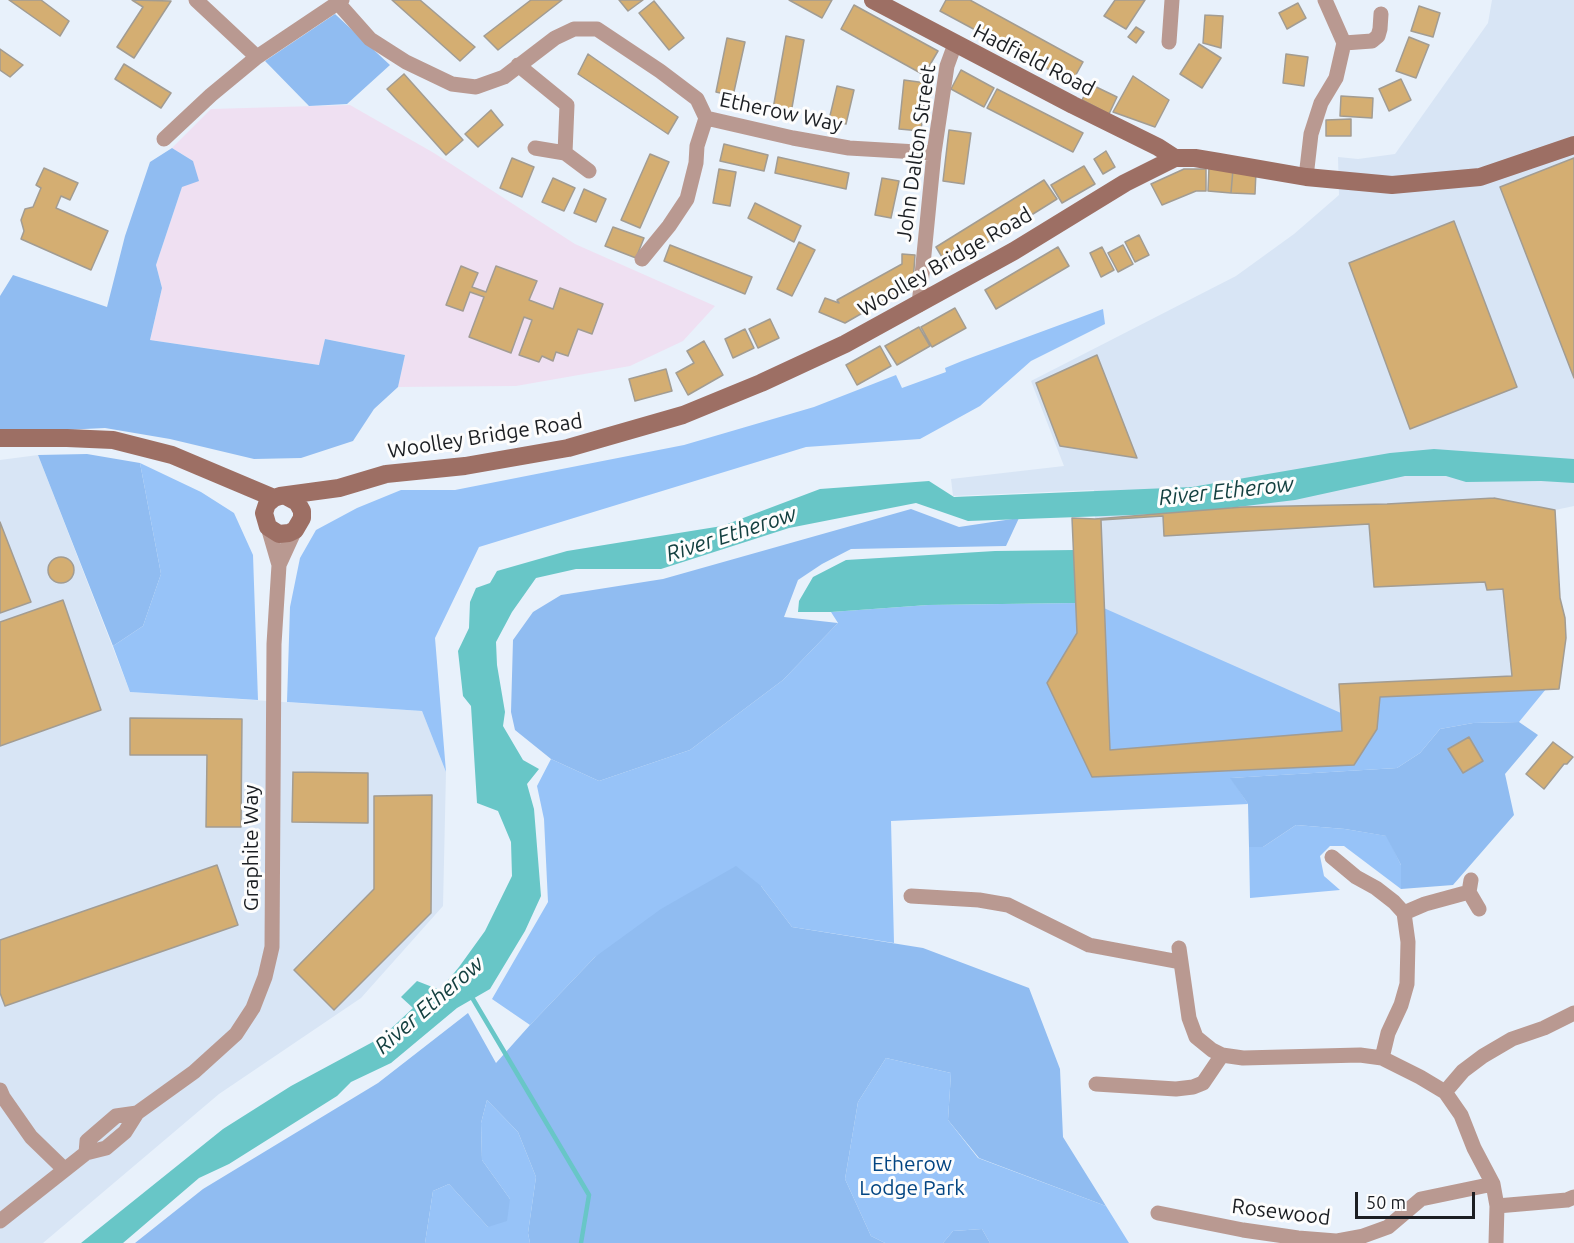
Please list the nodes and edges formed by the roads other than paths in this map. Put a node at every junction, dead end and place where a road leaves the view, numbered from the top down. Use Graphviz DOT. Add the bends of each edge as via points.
graph roads {
  1 [pos="196,0"];
  2 [pos="873,0"];
  3 [pos="1172,0"];
  4 [pos="1325,0"];
  5 [pos="340,2"];
  6 [pos="1381,14"];
  7 [pos="1169,42"];
  8 [pos="1344,43"];
  9 [pos="955,44"];
  10 [pos="257,57"];
  11 [pos="518,65"];
  12 [pos="706,118"];
  13 [pos="164,139"];
  14 [pos="1574,145"];
  15 [pos="535,148"];
  16 [pos="565,153"];
  17 [pos="934,153"];
  18 [pos="1175,158"];
  19 [pos="589,171"];
  20 [pos="1306,177"];
  21 [pos="642,259"];
  22 [pos="918,305"];
  23 [pos="0,438"];
  24 [pos="215,475"];
  25 [pos="339,488"];
  26 [pos="280,497"];
  27 [pos="266,520"];
  28 [pos="298,524"];
  29 [pos="279,565"];
  30 [pos="1332,857"];
  31 [pos="911,896"];
  32 [pos="1479,909"];
  33 [pos="1404,914"];
  34 [pos="1572,1015"];
  35 [pos="1222,1055"];
  36 [pos="1382,1058"];
  37 [pos="1096,1084"];
  38 [pos="0,1090"];
  39 [pos="1445,1092"];
  40 [pos="64,1169"];
  41 [pos="1493,1184"];
  42 [pos="1574,1197"];
  43 [pos="1497,1206"];
  44 [pos="1158,1213"];
  45 [pos="0,1221"];
  46 [pos="1496,1243"];
  1 -- 10 [label="street"];
  2 -- 9 [label="street, Hadfield Road"];
  3 -- 7 [label="street"];
  4 -- 8 [label="street"];
  5 -- 10 [label="street"];
  5 -- 11 [label="street, Etherow Way" via="370,39 452,84 477,87 504,77"];
  6 -- 8 [label="street" via="1378,36 1372,41"];
  8 -- 20 [label="street" via="1336,78 1321,103 1311,134"];
  9 -- 17 [label="street, John Dalton Street" via="947,66"];
  9 -- 18 [label="street, Hadfield Road"];
  10 -- 13 [label="street"];
  11 -- 12 [label="street, Etherow Way" via="574,28 597,29 697,99"];
  11 -- 16 [label="street" via="567,105"];
  12 -- 17 [label="street, Etherow Way" via="849,148"];
  12 -- 21 [label="street" via="689,194"];
  14 -- 20 [label="street" via="1480,177 1392,185"];
  15 -- 16 [label="street"];
  16 -- 19 [label="street"];
  17 -- 22 [label="street, John Dalton Street"];
  18 -- 20 [label="street"];
  18 -- 22 [label="street, Woolley Bridge Road" via="1125,183"];
  22 -- 25 [label="street, Woolley Bridge Road" via="845,344 683,415 568,448 465,466 386,474"];
  23 -- 24 [label="street, Woolley Bridge Road" via="113,440 172,455"];
  24 -- 26 [label="street, Woolley Bridge Road"];
  24 -- 27 [label="street, Woolley Bridge Road"];
  25 -- 26 [label="street, Woolley Bridge Road"];
  25 -- 28 [label="street, Woolley Bridge Road"];
  26 -- 27 [label="street" via="267,504"];
  26 -- 28 [label="street" via="297,502 302,511"];
  27 -- 28 [label="street" via="279,534 289,533"];
  27 -- 29 [label="street"];
  28 -- 29 [label="street, Graphite Way"];
  29 -- 40 [label="street, Graphite Way" via="274,644 272,947 266,977 236,1034 194,1072 136,1113 126,1132 106,1148 86,1153"];
  30 -- 33 [label="street" via="1394,902"];
  31 -- 35 [label="street" via="1008,905 1089,945 1179,955 1196,1037"];
  32 -- 33 [label="street" via="1470,886"];
  33 -- 36 [label="street" via="1407,984"];
  34 -- 39 [label="street" via="1512,1039 1483,1056"];
  35 -- 36 [label="street"];
  35 -- 37 [label="street" via="1203,1083 1193,1088"];
  36 -- 39 [label="street"];
  38 -- 40 [label="street" via="31,1137"];
  39 -- 41 [label="street" via="1461,1115"];
  40 -- 45 [label="street"];
  41 -- 43 [label="street"];
  41 -- 44 [label="street, Rosewood" via="1421,1199 1388,1227 1336,1241 1243,1230"];
  42 -- 43 [label="street"];
  43 -- 46 [label="street"];
}
